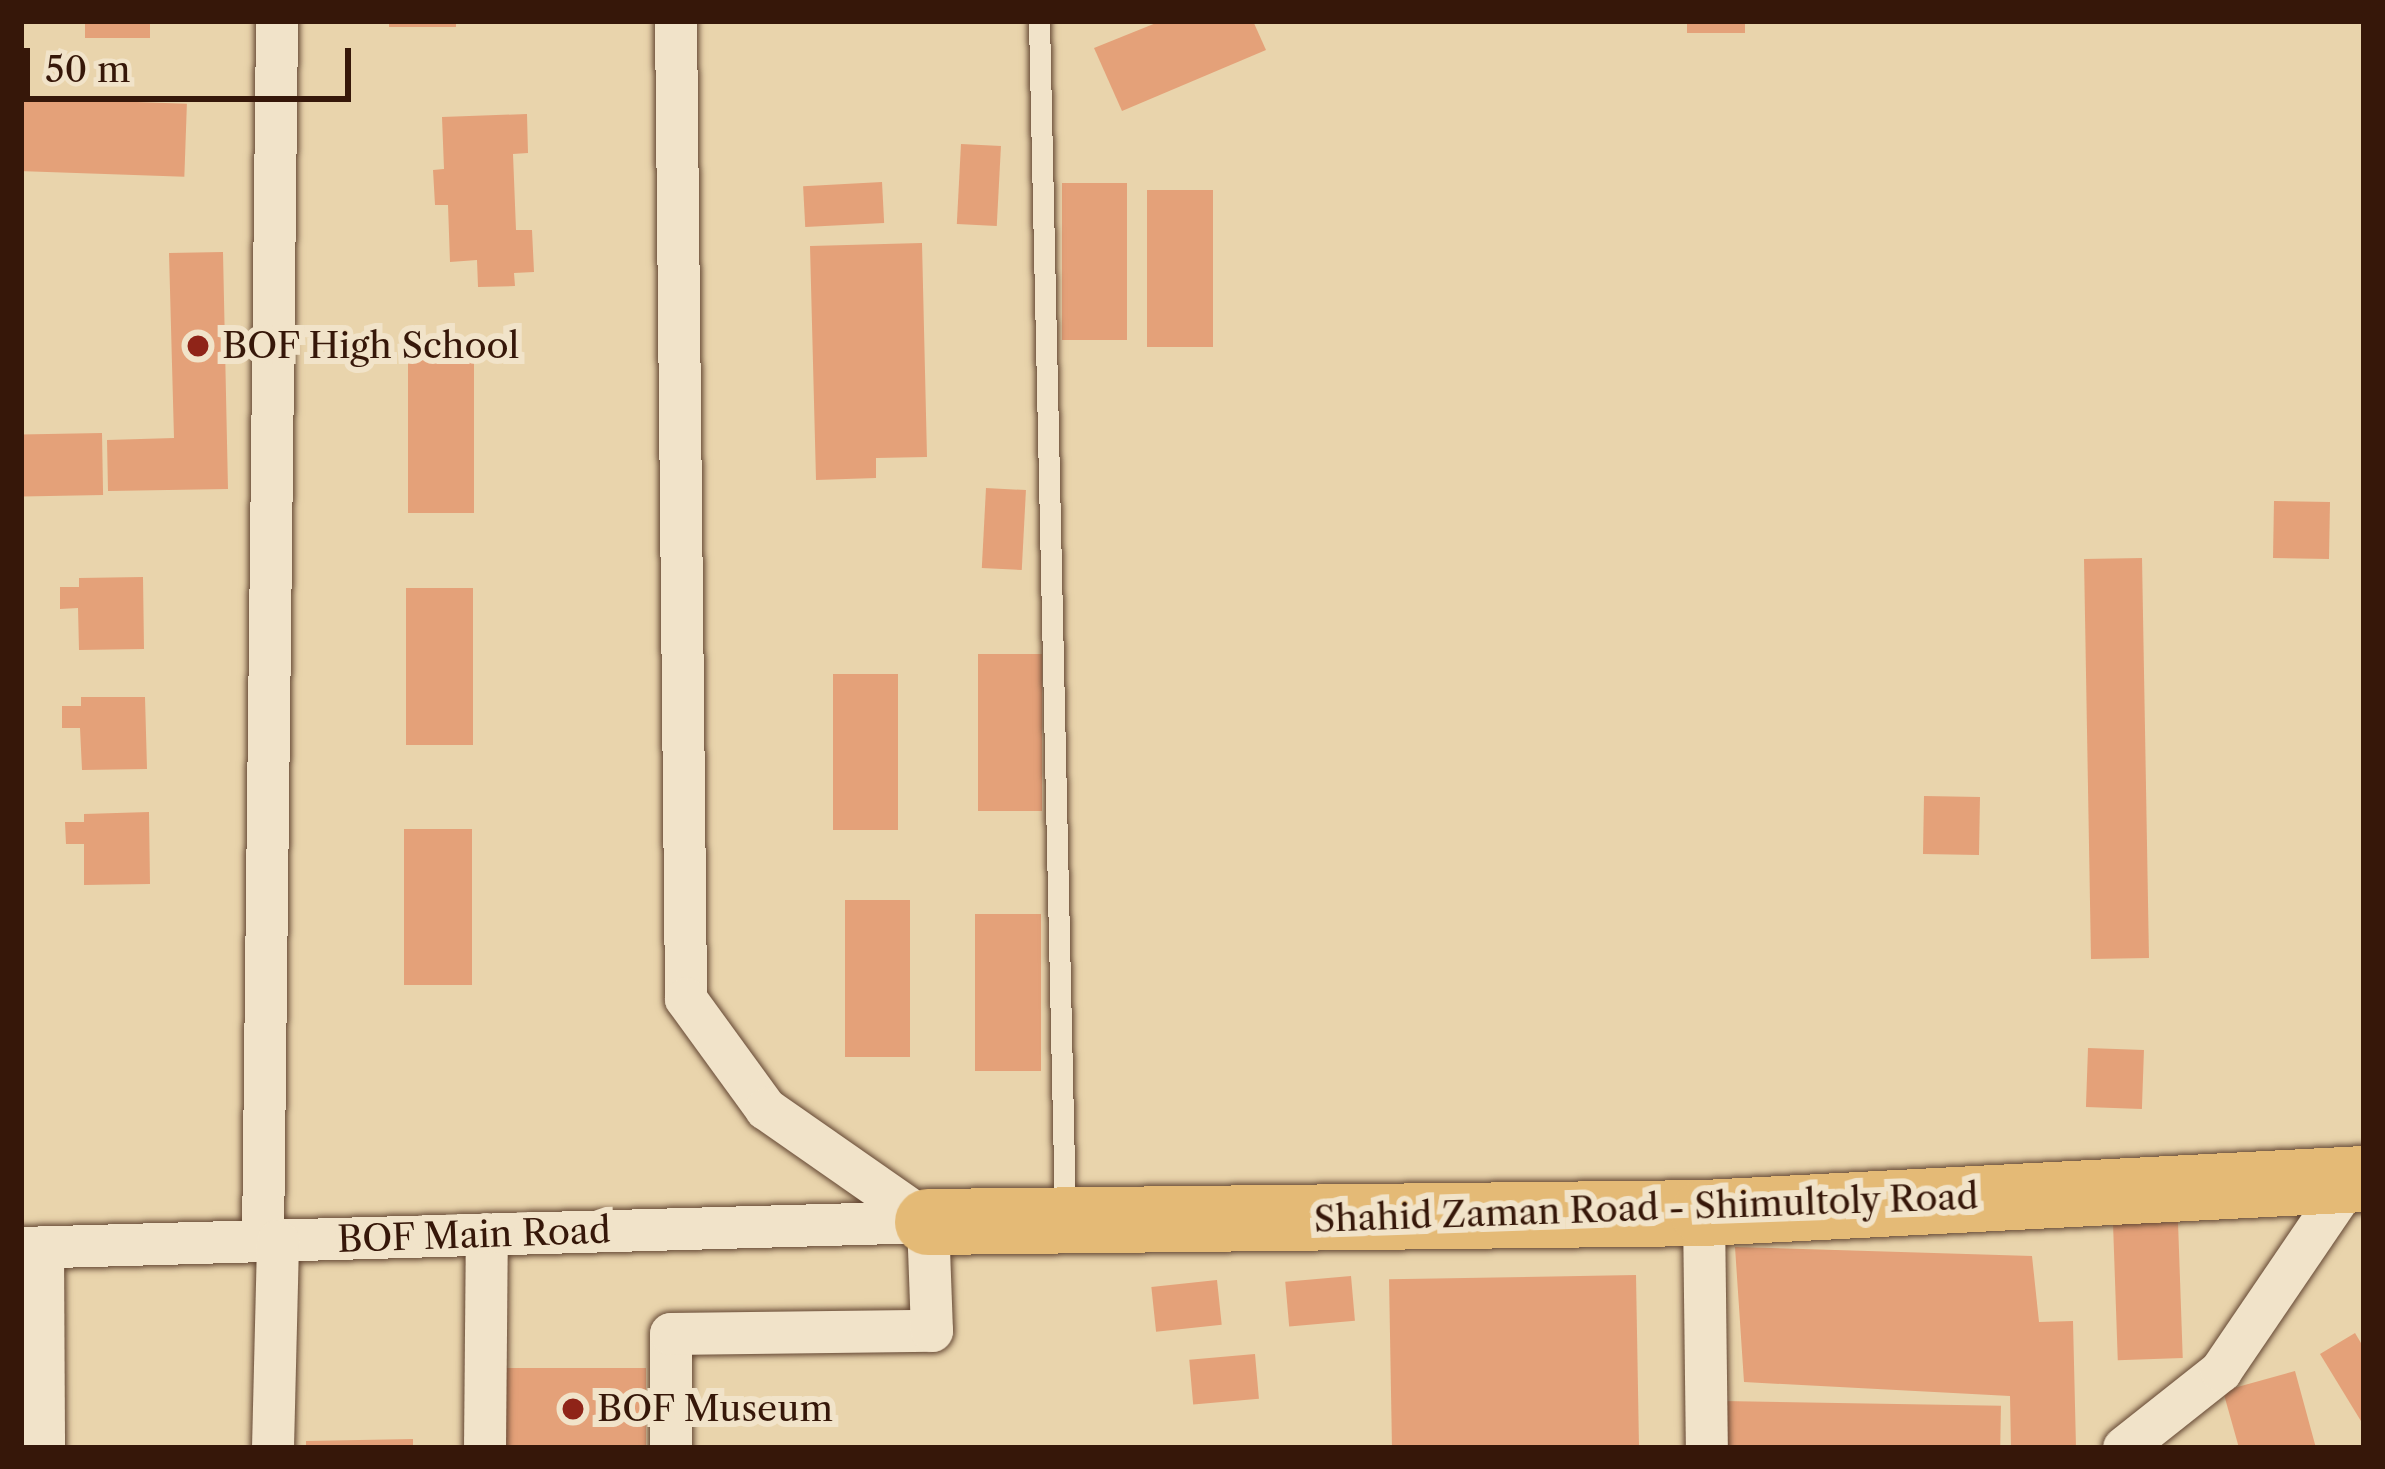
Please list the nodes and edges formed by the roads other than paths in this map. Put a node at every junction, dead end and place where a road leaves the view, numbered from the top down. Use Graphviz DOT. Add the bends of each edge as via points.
graph roads {
  1 [pos="277,21"];
  2 [pos="676,21"];
  3 [pos="1039,21"];
  4 [pos="2358,1180"];
  5 [pos="1704,1213"];
  6 [pos="1065,1220"];
  7 [pos="928,1222"];
  8 [pos="487,1234"];
  9 [pos="271,1241"];
  10 [pos="32,1247"];
  11 [pos="44,1448"];
  12 [pos="272,1448"];
  13 [pos="485,1448"];
  14 [pos="671,1448"];
  15 [pos="1707,1448"];
  16 [pos="2124,1448"];
  1 -- 9 [label="street"];
  2 -- 7 [label="street" via="686,999 766,1108"];
  3 -- 6 [label="lane"];
  4 -- 5 [label="main road, Shahid Zaman Road - Shimultoly Road"];
  4 -- 16 [label="street" via="2222,1372"];
  5 -- 6 [label="main road, Shahid Zaman Road - Shimultoly Road"];
  5 -- 15 [label="street"];
  6 -- 7 [label="main road, Shahid Zaman Road - Shimultoly Road"];
  7 -- 8 [label="street, BOF Main Road"];
  7 -- 14 [label="street" via="932,1331 671,1334"];
  8 -- 9 [label="street, BOF Main Road"];
  8 -- 13 [label="street"];
  9 -- 10 [label="street, BOF Main Road"];
  9 -- 12 [label="street"];
  10 -- 11 [label="street"];
}
